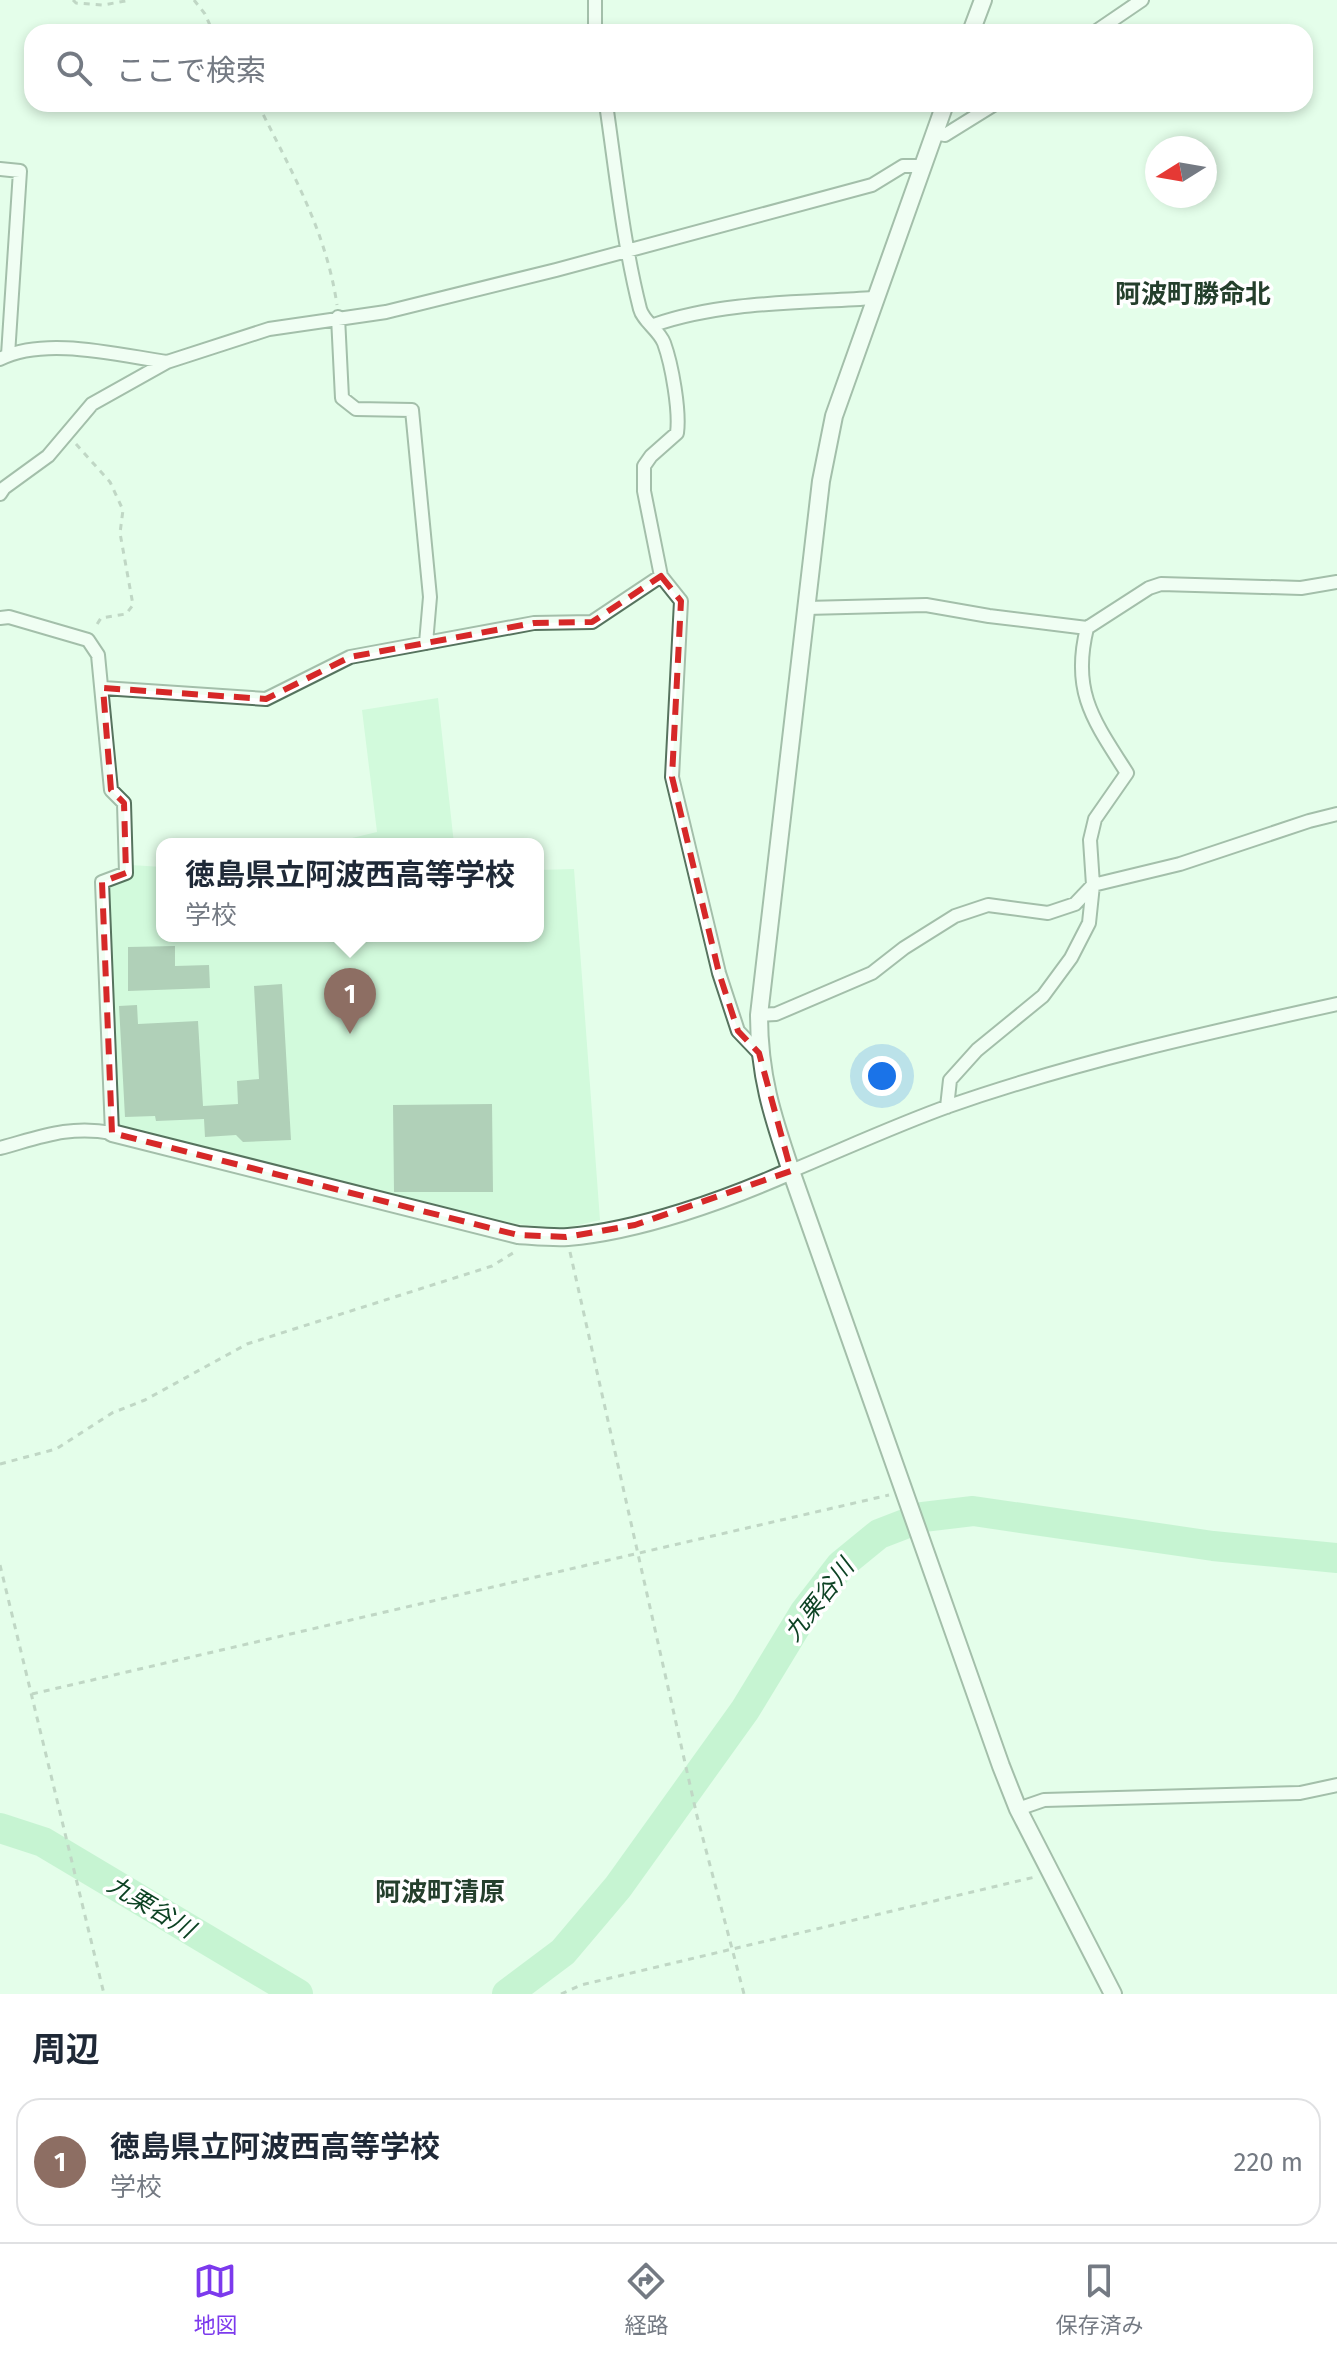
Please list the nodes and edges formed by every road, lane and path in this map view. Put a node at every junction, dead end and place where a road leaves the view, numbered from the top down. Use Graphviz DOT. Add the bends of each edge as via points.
graph roads {
  1 [pos="73,0"];
  2 [pos="131,0"];
  3 [pos="194,0"];
  4 [pos="595,0"];
  5 [pos="983,0"];
  6 [pos="1142,0"];
  7 [pos="209,24"];
  8 [pos="595,24"];
  9 [pos="974,24"];
  10 [pos="1107,24"];
  11 [pos="262,112"];
  12 [pos="607,112"];
  13 [pos="942,112"];
  14 [pos="982,112"];
  15 [pos="934,133"];
  16 [pos="922,166"];
  17 [pos="0,169"];
  18 [pos="627,251"];
  19 [pos="874,298"];
  20 [pos="338,317"];
  21 [pos="654,325"];
  22 [pos="4,357"];
  23 [pos="167,362"];
  24 [pos="67,434"];
  25 [pos="0,494"];
  26 [pos="661,576"];
  27 [pos="1337,582"];
  28 [pos="806,608"];
  29 [pos="0,618"];
  30 [pos="1087,628"];
  31 [pos="88,640"];
  32 [pos="426,643"];
  33 [pos="103,688"];
  34 [pos="1337,814"];
  35 [pos="1093,885"];
  36 [pos="1337,1004"];
  37 [pos="759,1015"];
  38 [pos="759,1053"];
  39 [pos="947,1107"];
  40 [pos="112,1133"];
  41 [pos="0,1148"];
  42 [pos="791,1171"];
  43 [pos="518,1235"];
  44 [pos="566,1237"];
  45 [pos="0,1464"];
  46 [pos="906,1494"];
  47 [pos="638,1553"];
  48 [pos="0,1565"];
  49 [pos="32,1694"];
  50 [pos="1337,1785"];
  51 [pos="1018,1809"];
  52 [pos="1049,1871"];
  53 [pos="733,1948"];
  54 [pos="104,1994"];
  55 [pos="561,1994"];
  56 [pos="744,1994"];
  57 [pos="1113,1994"];
  1 -- 2 [label="path" via="103,5"];
  3 -- 7 [label="path"];
  4 -- 8 [label="street"];
  5 -- 9 [label="street"];
  6 -- 10 [label="street"];
  11 -- 20 [label="path" via="316,224 331,269"];
  12 -- 18 [label="street"];
  13 -- 15 [label="street"];
  14 -- 15 [label="street" via="945,135"];
  15 -- 16 [label="street"];
  16 -- 18 [label="street" via="903,166 872,185"];
  16 -- 19 [label="street"];
  17 -- 22 [label="street" via="20,171"];
  18 -- 20 [label="street" via="386,312"];
  18 -- 21 [label="street" via="641,314"];
  19 -- 21 [label="street" via="737,308"];
  19 -- 28 [label="street" via="834,416"];
  20 -- 23 [label="street" via="269,329"];
  20 -- 32 [label="street" via="342,398 356,409 412,410 430,597"];
  21 -- 26 [label="street" via="664,343 679,416 677,433 644,466"];
  22 -- 23 [label="street" via="48,347"];
  23 -- 24 [label="street" via="92,404"];
  24 -- 25 [label="street"];
  24 -- 31 [label="path" via="110,482 123,510 120,533 133,605 126,614 101,618"];
  26 -- 32 [label="street" via="592,622 534,623"];
  26 -- 38 [label="street" via="681,601 672,777 719,973 738,1031"];
  27 -- 30 [label="street" via="1301,588 1161,584"];
  28 -- 30 [label="street" via="926,605"];
  28 -- 37 [label="street"];
  29 -- 31 [label="street"];
  30 -- 35 [label="street" via="1080,676 1093,718 1127,773 1095,819 1090,840"];
  31 -- 33 [label="street" via="98,655"];
  32 -- 33 [label="street" via="350,657 266,699"];
  33 -- 40 [label="street" via="111,790 124,803 126,873 102,882"];
  34 -- 35 [label="street" via="1180,864"];
  35 -- 37 [label="street" via="1075,904 1048,913 988,905 955,916 872,973 776,1014"];
  35 -- 39 [label="street" via="1089,923 1071,958 1043,996 977,1050 950,1080"];
  36 -- 39 [label="street" via="1074,1067"];
  37 -- 38 [label="street"];
  38 -- 42 [label="street"];
  39 -- 42 [label="street"];
  40 -- 41 [label="street" via="85,1128"];
  40 -- 43 [label="street"];
  42 -- 44 [label="street" via="635,1225"];
  42 -- 46 [label="street"];
  43 -- 44 [label="street"];
  43 -- 45 [label="path" via="513,1253 492,1266 247,1344 112,1413 56,1449"];
  44 -- 47 [label="path"];
  46 -- 47 [label="path"];
  46 -- 51 [label="street"];
  47 -- 49 [label="path"];
  47 -- 53 [label="path" via="697,1816"];
  48 -- 49 [label="path"];
  49 -- 54 [label="path"];
  50 -- 51 [label="street" via="1300,1793 1044,1800"];
  51 -- 52 [label="street"];
  52 -- 53 [label="path"];
  52 -- 57 [label="street"];
  53 -- 55 [label="path"];
  53 -- 56 [label="path"];
}
